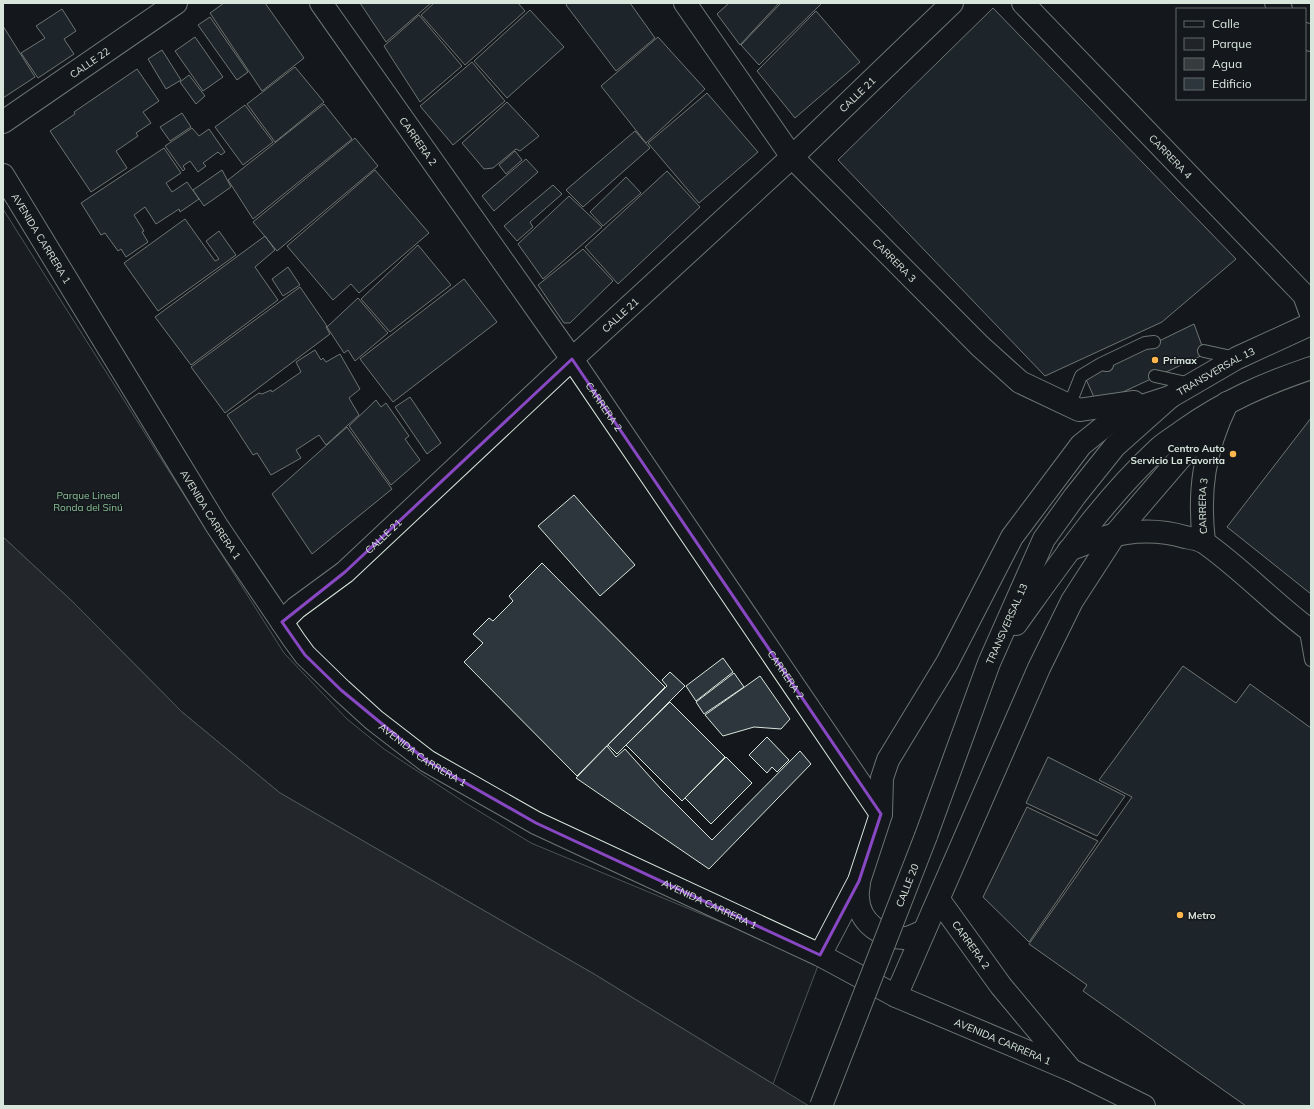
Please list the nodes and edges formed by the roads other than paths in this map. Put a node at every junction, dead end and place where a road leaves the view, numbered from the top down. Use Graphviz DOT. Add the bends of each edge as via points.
graph roads {
  1 [pos="176,3"];
  2 [pos="322,3"];
  3 [pos="685,3"];
  4 [pos="952,3"];
  5 [pos="1022,3"];
  6 [pos="3,122"];
  7 [pos="792,157"];
  8 [pos="3,174"];
  9 [pos="1311,314"];
  10 [pos="1311,324"];
  11 [pos="1154,342"];
  12 [pos="1204,351"];
  13 [pos="1237,358"];
  14 [pos="572,359"];
  15 [pos="1311,368"];
  16 [pos="1155,376"];
  17 [pos="1192,384"];
  18 [pos="1170,396"];
  19 [pos="1227,403"];
  20 [pos="1069,406"];
  21 [pos="1116,533"];
  22 [pos="1204,542"];
  23 [pos="1069,550"];
  24 [pos="282,622"];
  25 [pos="1308,628"];
  26 [pos="1311,660"];
  27 [pos="989,662"];
  28 [pos="881,814"];
  29 [pos="860,881"];
  30 [pos="939,900"];
  31 [pos="924,931"];
  32 [pos="820,955"];
  33 [pos="896,996"];
  34 [pos="1071,1070"];
  35 [pos="821,1106"];
  36 [pos="1144,1106"];
  1 -- 6 [label="street, CALLE 22"];
  2 -- 14 [label="street, CARRERA 2"];
  3 -- 7 [label="street, CARRERA 3"];
  4 -- 7 [label="street, CALLE 21"];
  5 -- 9 [label="street, CARRERA 4" via="1304,295"];
  7 -- 14 [label="street, CALLE 21"];
  7 -- 20 [label="street, CARRERA 3" via="980,346 1020,382"];
  8 -- 24 [label="street, AVENIDA CARRERA 1" via="217,526"];
  10 -- 13 [label="street, TRANSVERSAL 13"];
  11 -- 20 [label="lane" via="1145,343 1081,376"];
  12 -- 13 [label="lane"];
  13 -- 17 [label="street, TRANSVERSAL 13"];
  14 -- 24 [label="street, CALLE 21" via="345,572 296,608"];
  14 -- 28 [label="street, CARRERA 2"];
  15 -- 19 [label="street, TRANSVERSAL 13" via="1266,383"];
  16 -- 17 [label="lane"];
  17 -- 18 [label="street, TRANSVERSAL 13"];
  18 -- 20 [label="street, CARRERA 3" via="1082,411"];
  18 -- 27 [label="street, TRANSVERSAL 13" via="1115,446 1044,539"];
  18 -- 28 [label="street" via="1122,413 1081,445 1012,537 947,663 888,760 882,778"];
  19 -- 21 [label="street"];
  19 -- 22 [label="street, CARRERA 3" via="1206,456 1200,513"];
  19 -- 23 [label="street, TRANSVERSAL 13" via="1199,419 1158,449 1099,511"];
  21 -- 22 [label="street, CARRERA 3" via="1175,534"];
  21 -- 23 [label="street, CARRERA 3"];
  21 -- 30 [label="street" via="1065,614 1039,668"];
  22 -- 25 [label="street, CARRERA 3"];
  23 -- 27 [label="street, TRANSVERSAL 13"];
  24 -- 32 [label="street, AVENIDA CARRERA 1" via="305,655 341,690 374,720 427,761 536,823"];
  25 -- 26 [label="lane"];
  27 -- 35 [label="street, CALLE 20, bridge" via="926,836"];
  28 -- 29 [label="street"];
  29 -- 31 [label="street" via="858,898 863,916 874,929 890,937 908,938"];
  29 -- 32 [label="street"];
  30 -- 31 [label="street"];
  30 -- 34 [label="street, CARRERA 2" via="1001,986"];
  31 -- 33 [label="street"];
  32 -- 33 [label="street, AVENIDA CARRERA 1"];
  33 -- 34 [label="street, AVENIDA CARRERA 1"];
  34 -- 36 [label="street, AVENIDA CARRERA 1"];
}
